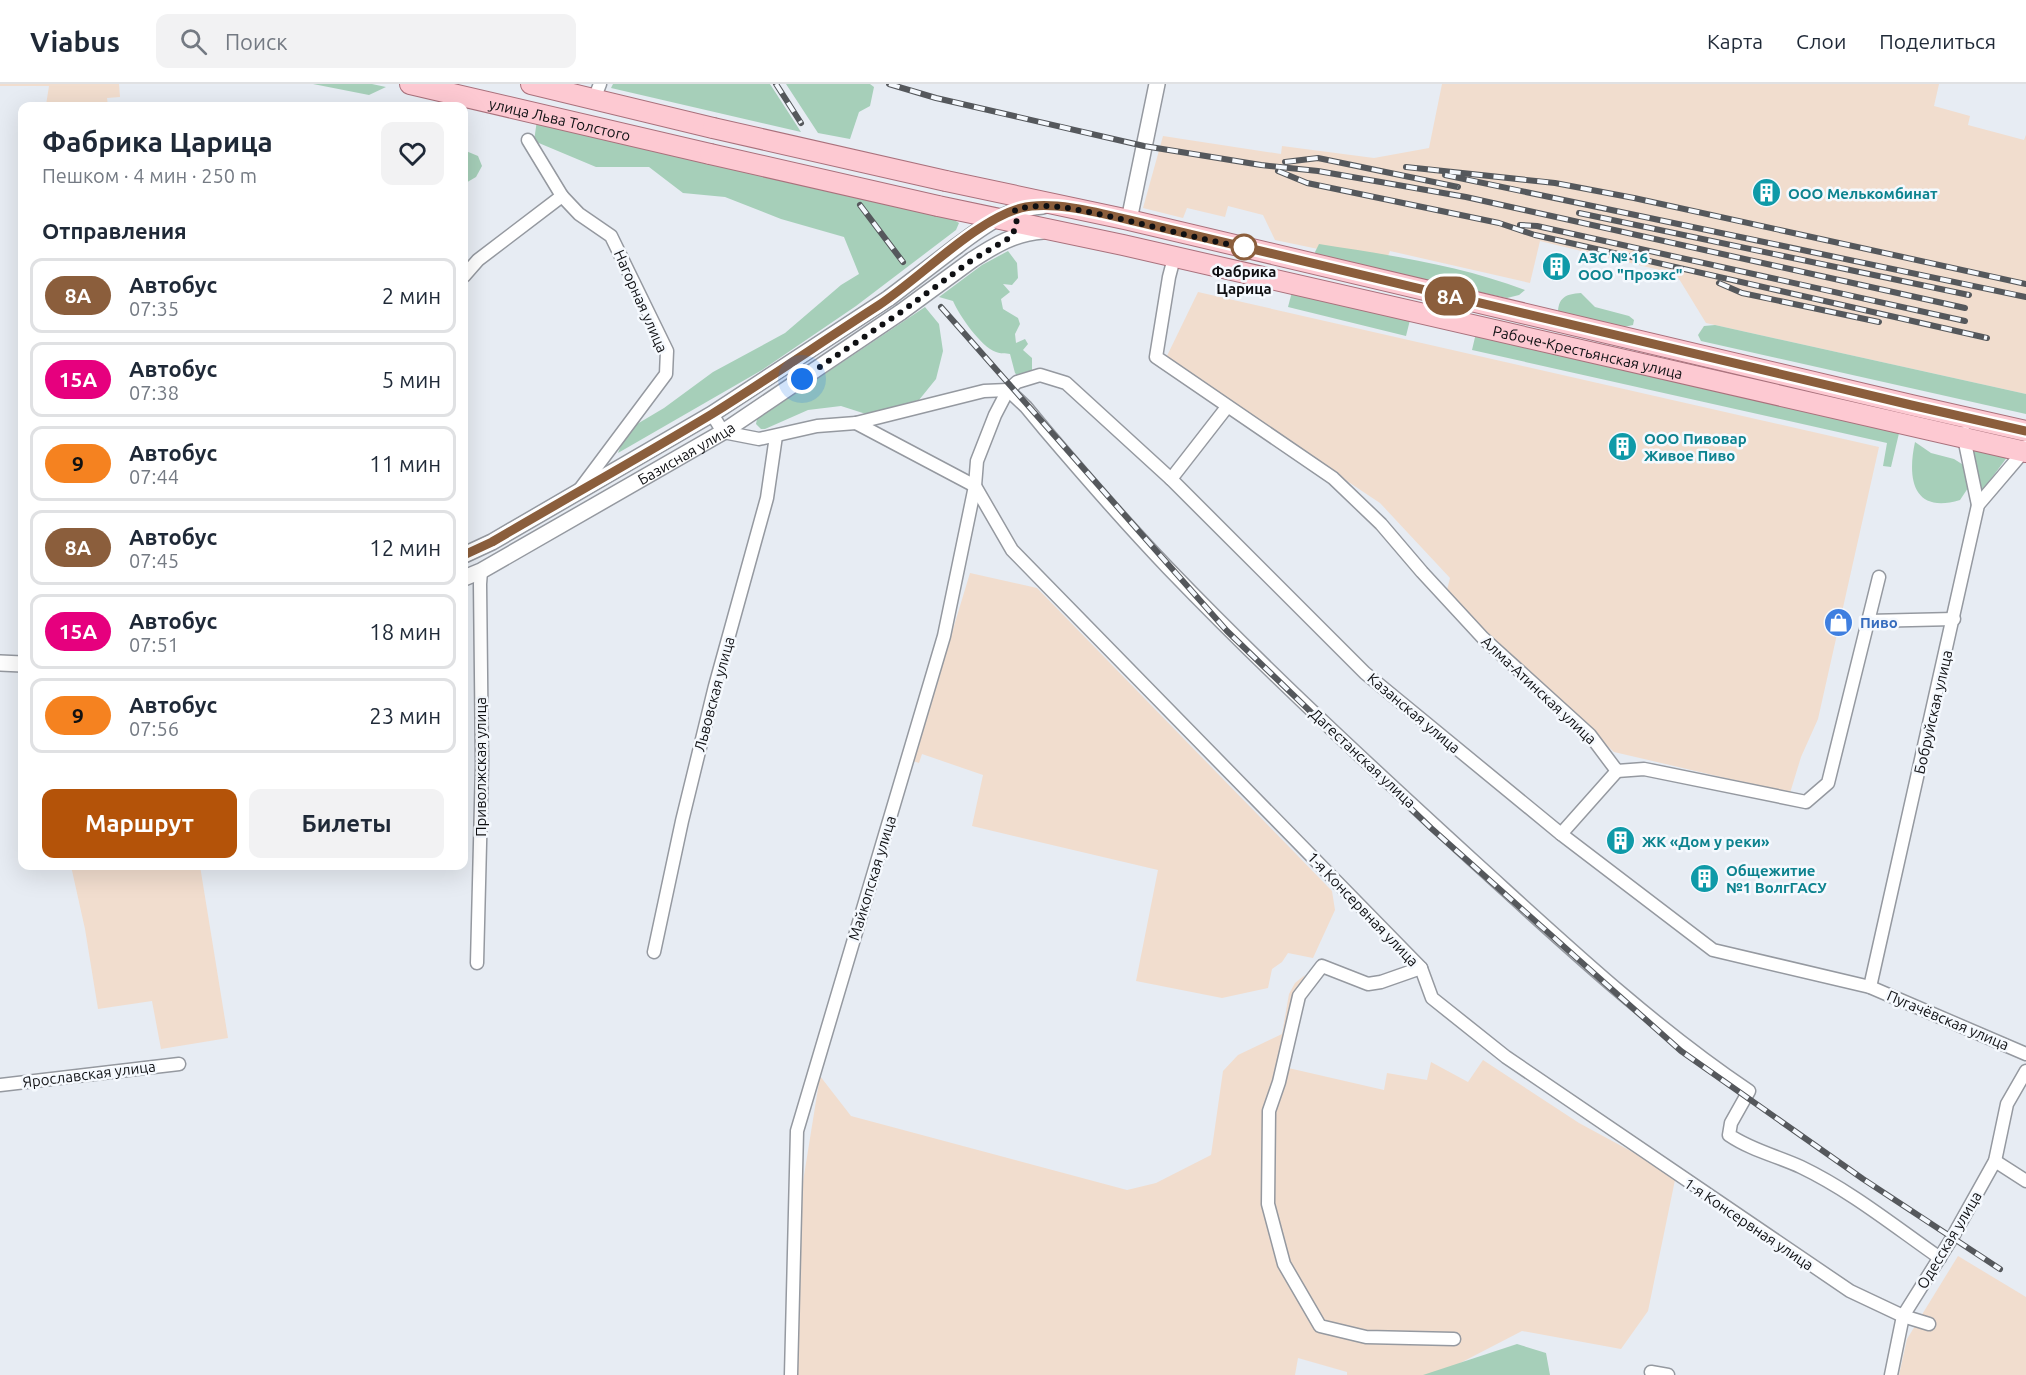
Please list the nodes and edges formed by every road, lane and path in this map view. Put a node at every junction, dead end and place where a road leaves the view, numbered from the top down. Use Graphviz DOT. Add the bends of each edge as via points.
graph roads {
  1 [pos="410,84"];
  2 [pos="531,84"];
  3 [pos="1157,84"];
  4 [pos="597,92"];
  5 [pos="528,140"];
  6 [pos="946,181"];
  7 [pos="562,196"];
  8 [pos="938,206"];
  9 [pos="964,211"];
  10 [pos="1009,217"];
  11 [pos="1129,220"];
  12 [pos="962,242"];
  13 [pos="1174,258"];
  14 [pos="468,271"];
  15 [pos="1008,390"];
  16 [pos="1227,407"];
  17 [pos="712,414"];
  18 [pos="1967,417"];
  19 [pos="856,423"];
  20 [pos="2026,430"];
  21 [pos="723,432"];
  22 [pos="776,436"];
  23 [pos="1964,438"];
  24 [pos="2025,449"];
  25 [pos="1172,479"];
  26 [pos="975,486"];
  27 [pos="578,492"];
  28 [pos="1978,505"];
  29 [pos="468,553"];
  30 [pos="481,571"];
  31 [pos="468,576"];
  32 [pos="1879,577"];
  33 [pos="1954,619"];
  34 [pos="1868,621"];
  35 [pos="18,657"];
  36 [pos="1,663"];
  37 [pos="18,664"];
  38 [pos="1617,771"];
  39 [pos="1561,834"];
  40 [pos="654,952"];
  41 [pos="477,963"];
  42 [pos="1421,968"];
  43 [pos="1870,987"];
  44 [pos="2026,1054"];
  45 [pos="179,1064"];
  46 [pos="2026,1071"];
  47 [pos="0,1085"];
  48 [pos="1995,1161"];
  49 [pos="2026,1181"];
  50 [pos="1940,1258"];
  51 [pos="1903,1316"];
  52 [pos="1929,1324"];
  53 [pos="1454,1339"];
  54 [pos="1651,1372"];
  55 [pos="791,1375"];
  56 [pos="1668,1375"];
  57 [pos="1891,1375"];
  1 -- 8 [label="main road, улица Льва Толстого, bridge"];
  2 -- 4 [label="main road, улица Льва Толстого"];
  3 -- 11 [label="street"];
  4 -- 6 [label="main road, улица Льва Толстого, bridge" via="713,128"];
  5 -- 7 [label="street, Нагорная улица"];
  6 -- 10 [label="main road, Рабоче-Крестьянская улица"];
  7 -- 14 [label="street"];
  7 -- 27 [label="street, Нагорная улица" via="579,214 611,236 667,351 666,374"];
  8 -- 9 [label="main road, Рабоче-Крестьянская улица"];
  9 -- 10 [label="main road, Рабоче-Крестьянская улица"];
  9 -- 12 [label="street" via="971,226"];
  10 -- 11 [label="main road, Рабоче-Крестьянская улица" via="1052,205"];
  10 -- 12 [label="street, Базисная улица"];
  10 -- 13 [label="main road, Рабоче-Крестьянская улица"];
  10 -- 21 [label="street, Базисная улица, bridge" via="972,260"];
  11 -- 18 [label="main road, Рабоче-Крестьянская улица"];
  12 -- 17 [label="street, Базисная улица, bridge" via="889,298"];
  13 -- 16 [label="street, Алма-Атинская улица" via="1156,357"];
  13 -- 23 [label="main road, Рабоче-Крестьянская улица"];
  15 -- 19 [label="street" via="984,391"];
  15 -- 25 [label="street, Казанская улица" via="1017,382 1040,375 1066,383"];
  15 -- 26 [label="street, Майкопская улица" via="977,461"];
  15 -- 50 [label="street, Дагестанская улица" via="1168,568 1376,772 1659,1025 1749,1091 1731,1123 1729,1135 1853,1196"];
  16 -- 25 [label="street"];
  16 -- 38 [label="street, Алма-Атинская улица" via="1333,478 1381,524 1483,638 1590,735"];
  17 -- 21 [label="street"];
  17 -- 27 [label="street, Базисная улица"];
  18 -- 20 [label="main road, Рабоче-Крестьянская улица"];
  18 -- 23 [label="street"];
  19 -- 22 [label="street" via="817,426"];
  19 -- 26 [label="street"];
  21 -- 22 [label="street" via="759,439"];
  21 -- 30 [label="street, Базисная улица"];
  22 -- 40 [label="street, Львовская улица" via="767,498 714,686"];
  23 -- 24 [label="main road, Рабоче-Крестьянская улица"];
  23 -- 28 [label="street"];
  24 -- 28 [label="street, Бобруйская улица"];
  25 -- 39 [label="street, Казанская улица" via="1365,673"];
  26 -- 42 [label="street, 1-я Консервная улица" via="1012,550"];
  26 -- 55 [label="street, Майкопская улица" via="944,636 797,1131"];
  27 -- 29 [label="street, Базисная улица"];
  28 -- 33 [label="street, Бобруйская улица"];
  30 -- 31 [label="street, Базисная улица"];
  30 -- 41 [label="street, Приволжская улица"];
  32 -- 34 [label="street"];
  33 -- 34 [label="street"];
  33 -- 43 [label="street, Бобруйская улица"];
  34 -- 38 [label="street" via="1828,783 1806,802 1644,769"];
  35 -- 36 [label="street"];
  36 -- 37 [label="street"];
  38 -- 39 [label="street"];
  39 -- 43 [label="street, Казанская улица" via="1713,950"];
  42 -- 51 [label="street, 1-я Консервная улица" via="1432,998 1506,1057 1850,1291"];
  42 -- 53 [label="street" via="1368,984 1322,966 1299,996 1269,1111 1268,1203 1284,1264 1320,1326 1366,1337"];
  43 -- 44 [label="street, Пугачёвская улица"];
  45 -- 47 [label="street, Ярославская улица"];
  46 -- 48 [label="street, Одесская улица" via="2007,1104"];
  48 -- 49 [label="street"];
  48 -- 50 [label="street, Одесская улица"];
  50 -- 51 [label="street, Одесская улица"];
  51 -- 52 [label="street, 1-я Консервная улица"];
  51 -- 57 [label="street, Одесская улица"];
  54 -- 56 [label="street"];
}
